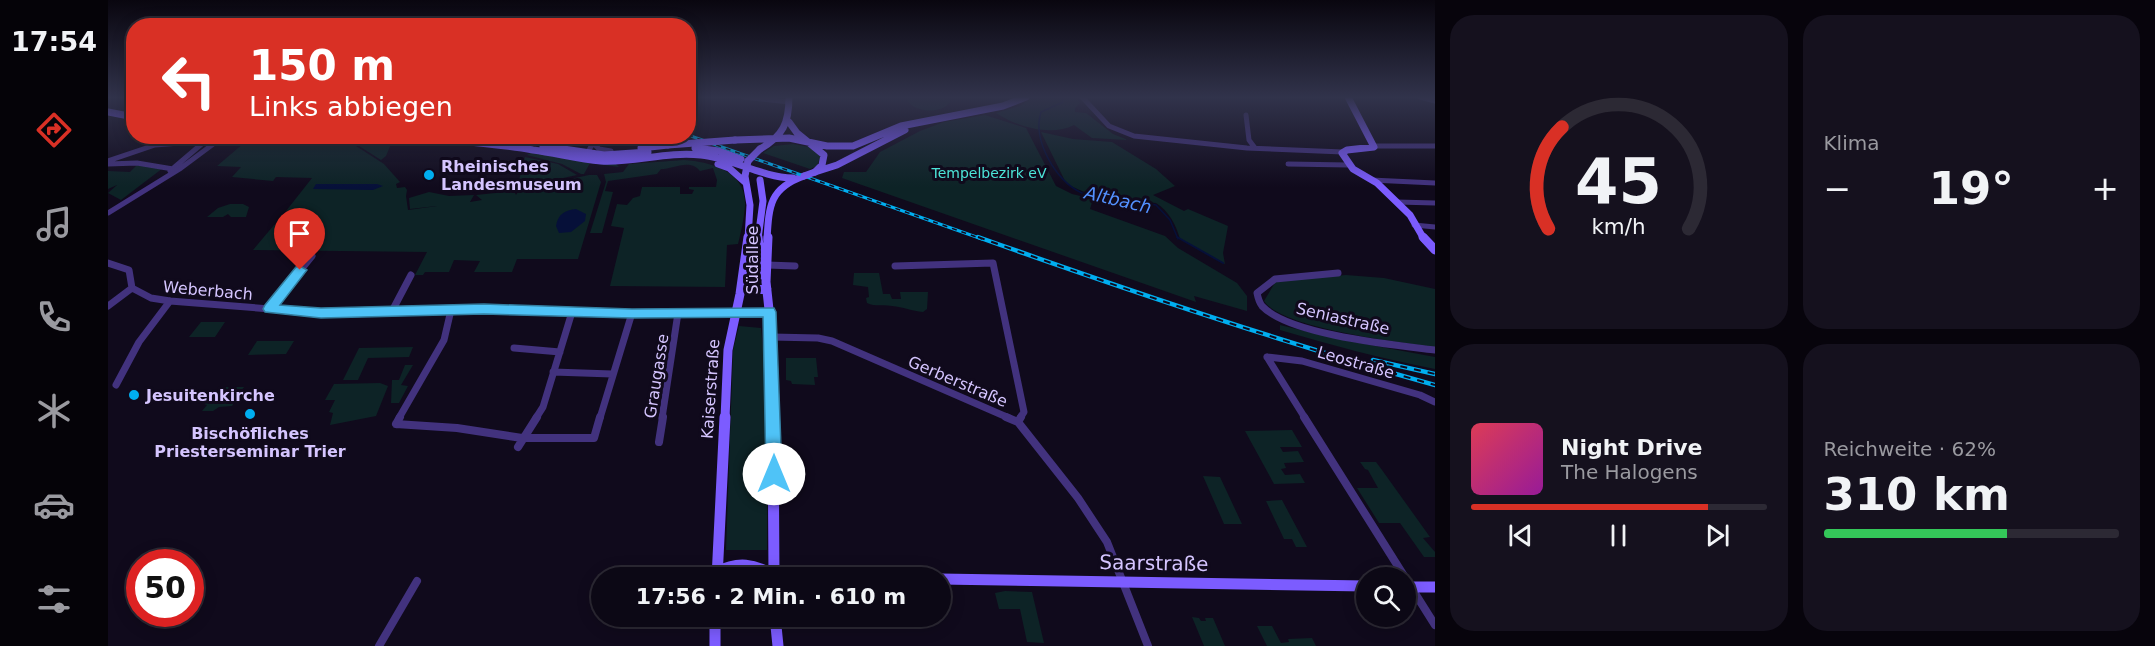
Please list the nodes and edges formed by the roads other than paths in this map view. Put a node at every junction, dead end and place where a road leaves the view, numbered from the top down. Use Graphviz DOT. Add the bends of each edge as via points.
graph roads {
  1 [pos="787,127"];
  2 [pos="793,127"];
  3 [pos="898,127"];
  4 [pos="914,127"];
  5 [pos="1110,127"];
  6 [pos="1247,127"];
  7 [pos="1364,127"];
  8 [pos="778,138"];
  9 [pos="811,142"];
  10 [pos="696,143"];
  11 [pos="166,144"];
  12 [pos="202,144"];
  13 [pos="213,144"];
  14 [pos="484,144"];
  15 [pos="526,144"];
  16 [pos="593,144"];
  17 [pos="681,144"];
  18 [pos="1374,146"];
  19 [pos="1435,146"];
  20 [pos="592,147"];
  21 [pos="764,147"];
  22 [pos="1255,148"];
  23 [pos="579,151"];
  24 [pos="1343,152"];
  25 [pos="628,162"];
  26 [pos="108,163"];
  27 [pos="745,163"];
  28 [pos="1288,164"];
  29 [pos="1349,165"];
  30 [pos="173,169"];
  31 [pos="815,172"];
  32 [pos="804,176"];
  33 [pos="165,177"];
  34 [pos="760,180"];
  35 [pos="1371,180"];
  36 [pos="746,183"];
  37 [pos="1435,183"];
  38 [pos="1397,202"];
  39 [pos="1435,203"];
  40 [pos="108,212"];
  41 [pos="1414,225"];
  42 [pos="1435,227"];
  43 [pos="1435,250"];
  44 [pos="312,256"];
  45 [pos="108,263"];
  46 [pos="764,264"];
  47 [pos="795,266"];
  48 [pos="896,266"];
  49 [pos="744,267"];
  50 [pos="1338,273"];
  51 [pos="411,275"];
  52 [pos="742,283"];
  53 [pos="766,286"];
  54 [pos="132,288"];
  55 [pos="1257,293"];
  56 [pos="170,301"];
  57 [pos="108,306"];
  58 [pos="269,309"];
  59 [pos="451,310"];
  60 [pos="572,312"];
  61 [pos="770,312"];
  62 [pos="391,313"];
  63 [pos="632,313"];
  64 [pos="678,313"];
  65 [pos="736,313"];
  66 [pos="772,337"];
  67 [pos="514,348"];
  68 [pos="1435,350"];
  69 [pos="560,352"];
  70 [pos="553,372"];
  71 [pos="612,374"];
  72 [pos="116,385"];
  73 [pos="1435,402"];
  74 [pos="1018,422"];
  75 [pos="522,438"];
  76 [pos="659,442"];
  77 [pos="518,447"];
  78 [pos="717,567"];
  79 [pos="728,567"];
  80 [pos="760,567"];
  81 [pos="772,567"];
  82 [pos="1397,567"];
  83 [pos="951,579"];
  84 [pos="417,582"];
  85 [pos="1124,582"];
  86 [pos="1356,586"];
  87 [pos="1416,587"];
  88 [pos="1435,587"];
  89 [pos="1416,597"];
  90 [pos="1435,625"];
  91 [pos="715,627"];
  92 [pos="776,627"];
  93 [pos="379,646"];
  94 [pos="715,646"];
  95 [pos="778,646"];
  96 [pos="1148,646"];
  1 -- 8 [label="main road"];
  2 -- 9 [label="main road"];
  3 -- 9 [label="main road" via="853,146 831,147"];
  4 -- 31 [label="main road"];
  5 -- 22 [label="street" via="1124,134 1170,141"];
  6 -- 22 [label="street"];
  7 -- 18 [label="main road"];
  8 -- 9 [label="main road"];
  8 -- 10 [label="main road, bridge"];
  8 -- 21 [label="main road"];
  9 -- 21 [label="main road"];
  9 -- 31 [label="main road" via="825,157"];
  11 -- 26 [label="street" via="140,147"];
  12 -- 30 [label="street"];
  13 -- 33 [label="street"];
  14 -- 25 [label="main road"];
  15 -- 23 [label="main road"];
  16 -- 20 [label="street"];
  17 -- 20 [label="main road, bridge" via="611,151"];
  18 -- 19 [label="street"];
  18 -- 24 [label="main road"];
  20 -- 23 [label="main road"];
  21 -- 27 [label="main road, bridge"];
  22 -- 24 [label="street"];
  23 -- 27 [label="main road" via="616,155 694,148 718,151"];
  24 -- 29 [label="main road" via="1342,157"];
  25 -- 27 [label="main road" via="701,154"];
  25 -- 36 [label="main road" via="697,159 729,168"];
  26 -- 30 [label="street"];
  27 -- 32 [label="main road" via="779,178"];
  27 -- 36 [label="main road, Kaiserstraße"];
  28 -- 29 [label="street"];
  29 -- 35 [label="main road"];
  30 -- 33 [label="street"];
  31 -- 32 [label="main road, bridge"];
  32 -- 46 [label="main road, Südallee" via="781,187 772,199"];
  33 -- 40 [label="street"];
  34 -- 46 [label="main road" via="763,191 758,230"];
  35 -- 37 [label="street"];
  35 -- 38 [label="main road"];
  36 -- 49 [label="main road, Kaiserstraße" via="750,205"];
  38 -- 39 [label="street"];
  38 -- 41 [label="main road"];
  41 -- 42 [label="street"];
  41 -- 43 [label="main road"];
  44 -- 58 [label="street"];
  45 -- 54 [label="street" via="129,270"];
  46 -- 47 [label="street"];
  46 -- 49 [label="main road"];
  46 -- 53 [label="main road, Südallee"];
  48 -- 74 [label="street" via="993,263 1024,412"];
  49 -- 52 [label="main road, Kaiserstraße"];
  50 -- 55 [label="street" via="1275,279"];
  51 -- 62 [label="street"];
  52 -- 53 [label="main road" via="750,290"];
  52 -- 65 [label="main road, Kaiserstraße"];
  53 -- 61 [label="main road, Südallee"];
  54 -- 56 [label="street, Weberbach" via="151,298"];
  54 -- 57 [label="street"];
  55 -- 68 [label="street, Seniastraße" via="1267,310 1306,326"];
  56 -- 58 [label="street, Weberbach"];
  56 -- 72 [label="street" via="139,342"];
  58 -- 62 [label="street, Weberbach"];
  59 -- 60 [label="street, Weberbach"];
  59 -- 62 [label="street, Weberbach"];
  59 -- 75 [label="street" via="444,340 396,424 460,428"];
  60 -- 63 [label="street, Weberbach"];
  60 -- 69 [label="street"];
  61 -- 65 [label="street, Weberbach"];
  61 -- 66 [label="main road, Südallee"];
  63 -- 64 [label="street, Weberbach"];
  63 -- 71 [label="street"];
  64 -- 65 [label="street, Weberbach"];
  64 -- 76 [label="street, Graugasse"];
  65 -- 78 [label="main road, Kaiserstraße" via="728,350"];
  66 -- 74 [label="street, Gerberstraße" via="832,342"];
  66 -- 81 [label="main road, Südallee"];
  67 -- 69 [label="street"];
  69 -- 70 [label="street"];
  70 -- 71 [label="street"];
  70 -- 75 [label="street" via="543,406"];
  71 -- 75 [label="street" via="594,438"];
  73 -- 82 [label="street, Leostraße" via="1302,361 1267,357"];
  74 -- 85 [label="street, Gerberstraße" via="1092,519"];
  75 -- 77 [label="street"];
  79 -- 80 [label="main road" via="747,563"];
  83 -- 85 [label="main road, Saarstraße"];
  84 -- 93 [label="street"];
  85 -- 86 [label="main road, Saarstraße"];
  85 -- 96 [label="street, Gerberstraße"];
  87 -- 88 [label="main road"];
  89 -- 90 [label="street"];
  91 -- 94 [label="main road"];
  92 -- 95 [label="main road"];
}
